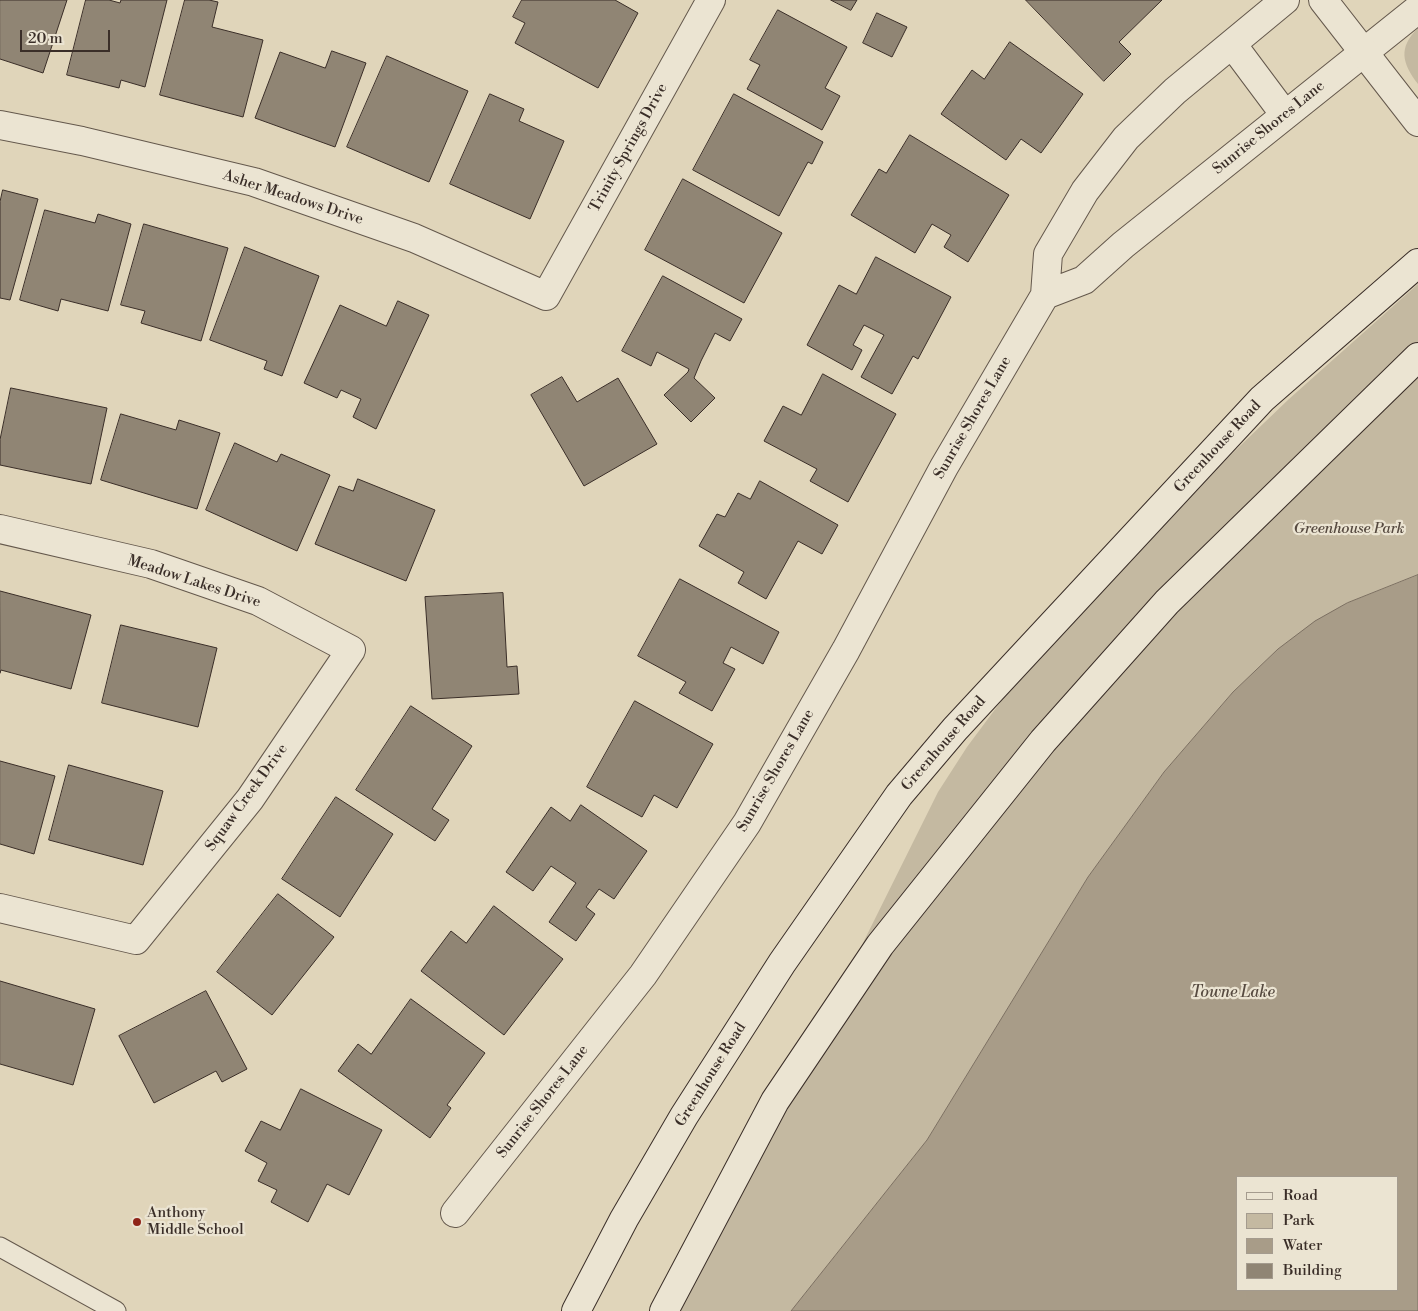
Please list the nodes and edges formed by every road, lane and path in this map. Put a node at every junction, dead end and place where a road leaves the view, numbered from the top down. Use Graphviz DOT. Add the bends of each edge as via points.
graph roads {
  1 [pos="711,0"];
  2 [pos="1285,0"];
  3 [pos="1322,0"];
  4 [pos="1418,9"];
  5 [pos="1232,44"];
  6 [pos="1363,53"];
  7 [pos="1285,115"];
  8 [pos="1418,122"];
  9 [pos="0,125"];
  10 [pos="1418,263"];
  11 [pos="1045,295"];
  12 [pos="546,296"];
  13 [pos="1418,358"];
  14 [pos="0,529"];
  15 [pos="351,650"];
  16 [pos="0,908"];
  17 [pos="455,1214"];
  18 [pos="0,1247"];
  19 [pos="116,1311"];
  20 [pos="576,1311"];
  21 [pos="664,1311"];
  1 -- 12 [label="street, Trinity Springs Drive"];
  2 -- 5 [label="street, Sunrise Shores Lane"];
  3 -- 6 [label="street"];
  4 -- 6 [label="street, Sunrise Shores Lane"];
  5 -- 7 [label="street"];
  5 -- 11 [label="street, Sunrise Shores Lane" via="1175,91 1126,138 1085,191 1048,254"];
  6 -- 7 [label="street, Sunrise Shores Lane"];
  6 -- 8 [label="street"];
  7 -- 11 [label="street, Sunrise Shores Lane" via="1084,280"];
  9 -- 12 [label="street, Asher Meadows Drive" via="254,182 414,238"];
  10 -- 20 [label="street, Greenhouse Road" via="1262,398 955,729 899,796 782,963 684,1116 624,1219"];
  11 -- 17 [label="street, Sunrise Shores Lane" via="944,467 846,650 747,823 643,975"];
  13 -- 21 [label="street" via="1167,602 1043,741 880,944 775,1101"];
  14 -- 15 [label="street, Meadow Lakes Drive" via="169,570 258,601"];
  15 -- 16 [label="street, Squaw Creek Drive" via="250,799 136,940"];
  18 -- 19 [label="lane"];
}
